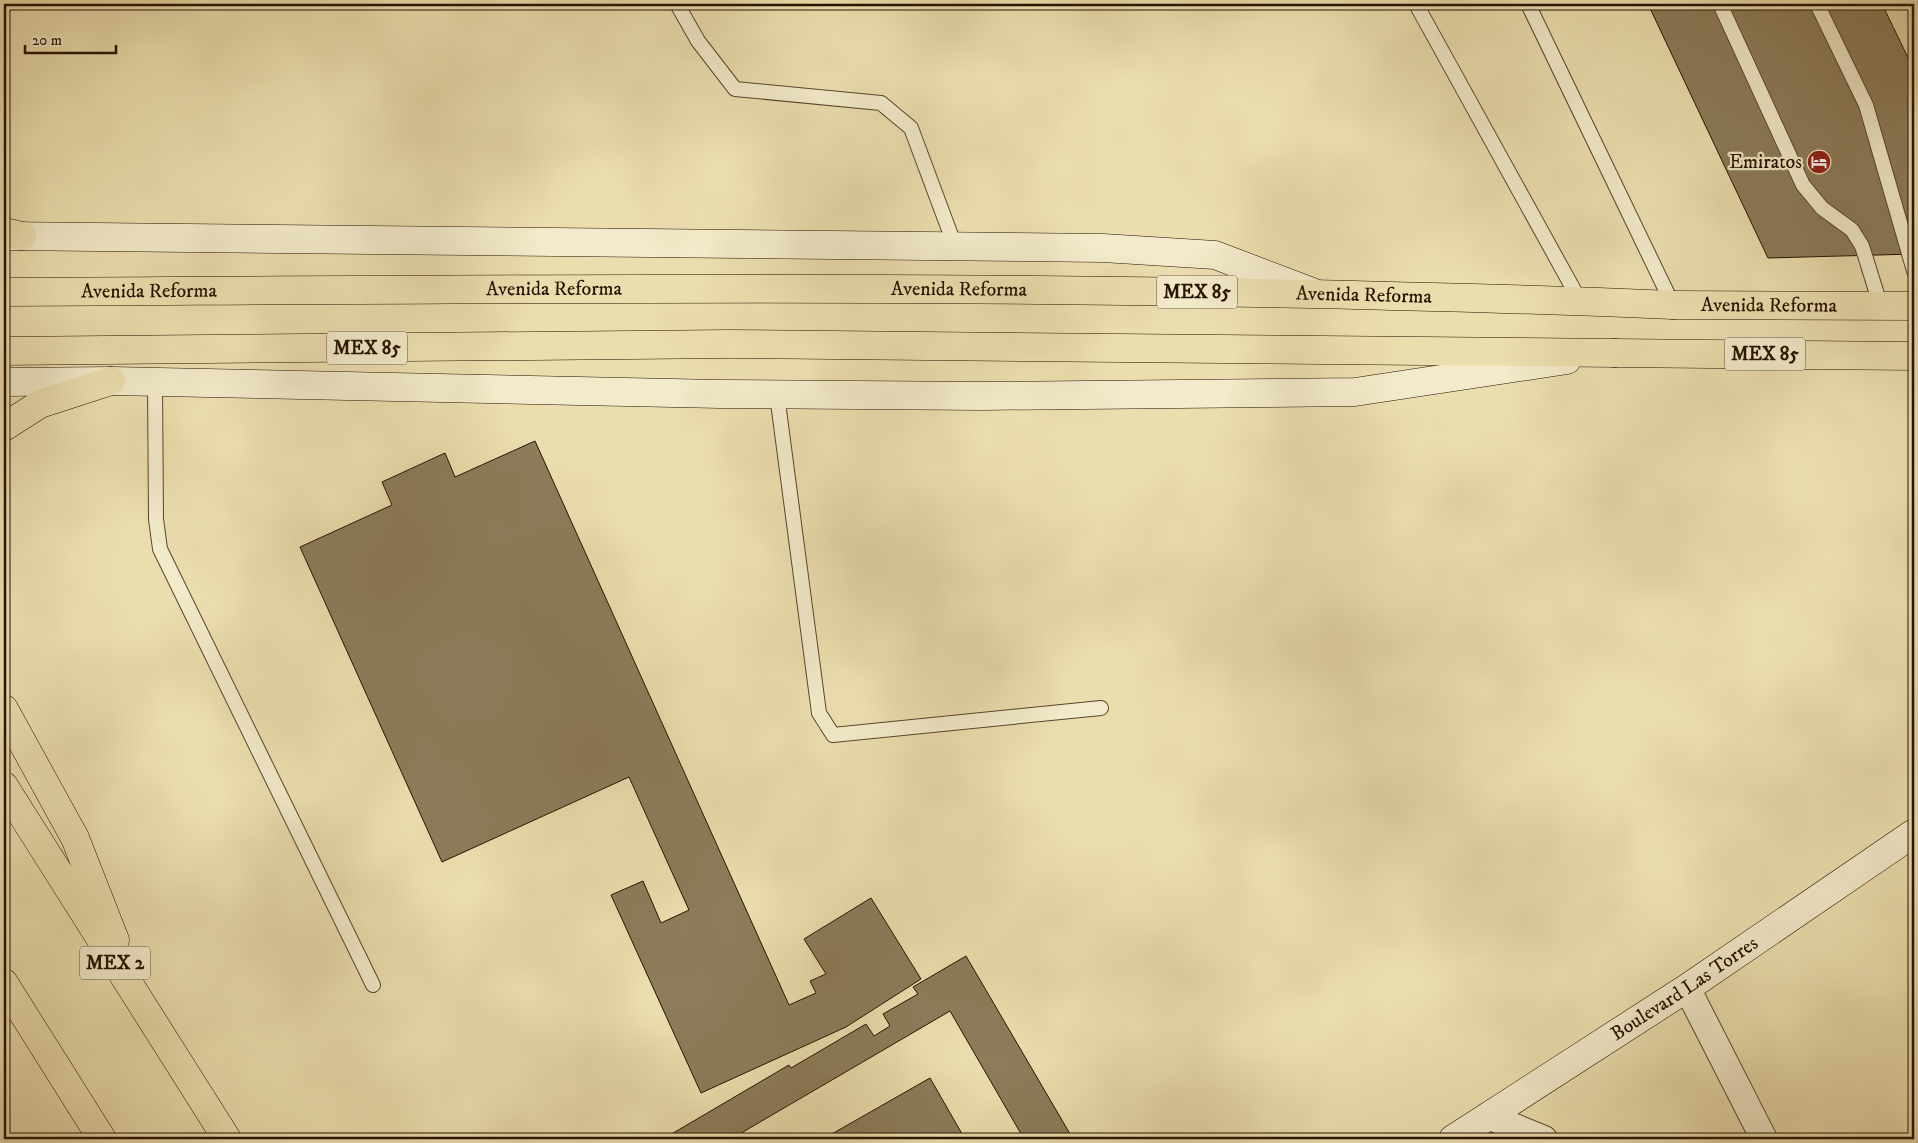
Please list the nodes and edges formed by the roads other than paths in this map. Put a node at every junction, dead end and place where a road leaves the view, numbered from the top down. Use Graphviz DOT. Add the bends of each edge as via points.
graph roads {
  1 [pos="677,4"];
  2 [pos="1416,4"];
  3 [pos="1528,4"];
  4 [pos="1720,4"];
  5 [pos="1816,4"];
  6 [pos="10,235"];
  7 [pos="956,246"];
  8 [pos="1914,271"];
  9 [pos="4,292"];
  10 [pos="1318,294"];
  11 [pos="1580,301"];
  12 [pos="1673,305"];
  13 [pos="1914,306"];
  14 [pos="1881,307"];
  15 [pos="4,351"];
  16 [pos="1615,353"];
  17 [pos="1914,356"];
  18 [pos="111,381"];
  19 [pos="4,382"];
  20 [pos="155,382"];
  21 [pos="777,395"];
  22 [pos="4,427"];
  23 [pos="1101,708"];
  24 [pos="4,709"];
  25 [pos="4,786"];
  26 [pos="1914,833"];
  27 [pos="4,983"];
  28 [pos="373,985"];
  29 [pos="1688,988"];
  30 [pos="139,1000"];
  31 [pos="1488,1116"];
  32 [pos="102,1139"];
  33 [pos="227,1139"];
  34 [pos="1453,1139"];
  35 [pos="1544,1139"];
  36 [pos="1764,1139"];
  1 -- 7 [label="lane" via="698,41 735,89 881,103 911,128"];
  2 -- 11 [label="lane"];
  3 -- 12 [label="lane"];
  4 -- 14 [label="lane" via="1803,185 1822,208 1852,230 1862,246"];
  5 -- 8 [label="lane" via="1866,105"];
  6 -- 7 [label="street"];
  7 -- 10 [label="street" via="1103,248 1215,255"];
  9 -- 10 [label="main road, Avenida Reforma / MEX 85" via="721,288"];
  10 -- 11 [label="main road, Avenida Reforma / MEX 85"];
  11 -- 12 [label="main road, Avenida Reforma / MEX 85"];
  12 -- 14 [label="main road, Avenida Reforma / MEX 85"];
  13 -- 14 [label="main road, Avenida Reforma / MEX 85"];
  15 -- 16 [label="main road, MEX 85" via="729,344"];
  16 -- 17 [label="main road, MEX 85"];
  16 -- 21 [label="street" via="1355,392"];
  18 -- 19 [label="street"];
  18 -- 20 [label="street"];
  18 -- 22 [label="main road" via="40,404"];
  20 -- 21 [label="street"];
  20 -- 28 [label="lane" via="156,519 160,549"];
  21 -- 23 [label="lane" via="819,713 833,735"];
  24 -- 30 [label="main road" via="75,838"];
  25 -- 30 [label="main road, MEX 2"];
  26 -- 29 [label="street, Boulevard Las Torres"];
  27 -- 32 [label="main road"];
  29 -- 31 [label="street, Boulevard Las Torres"];
  29 -- 36 [label="street"];
  30 -- 33 [label="main road, MEX 2"];
  31 -- 34 [label="street, Boulevard Las Torres"];
  31 -- 35 [label="street"];
}
